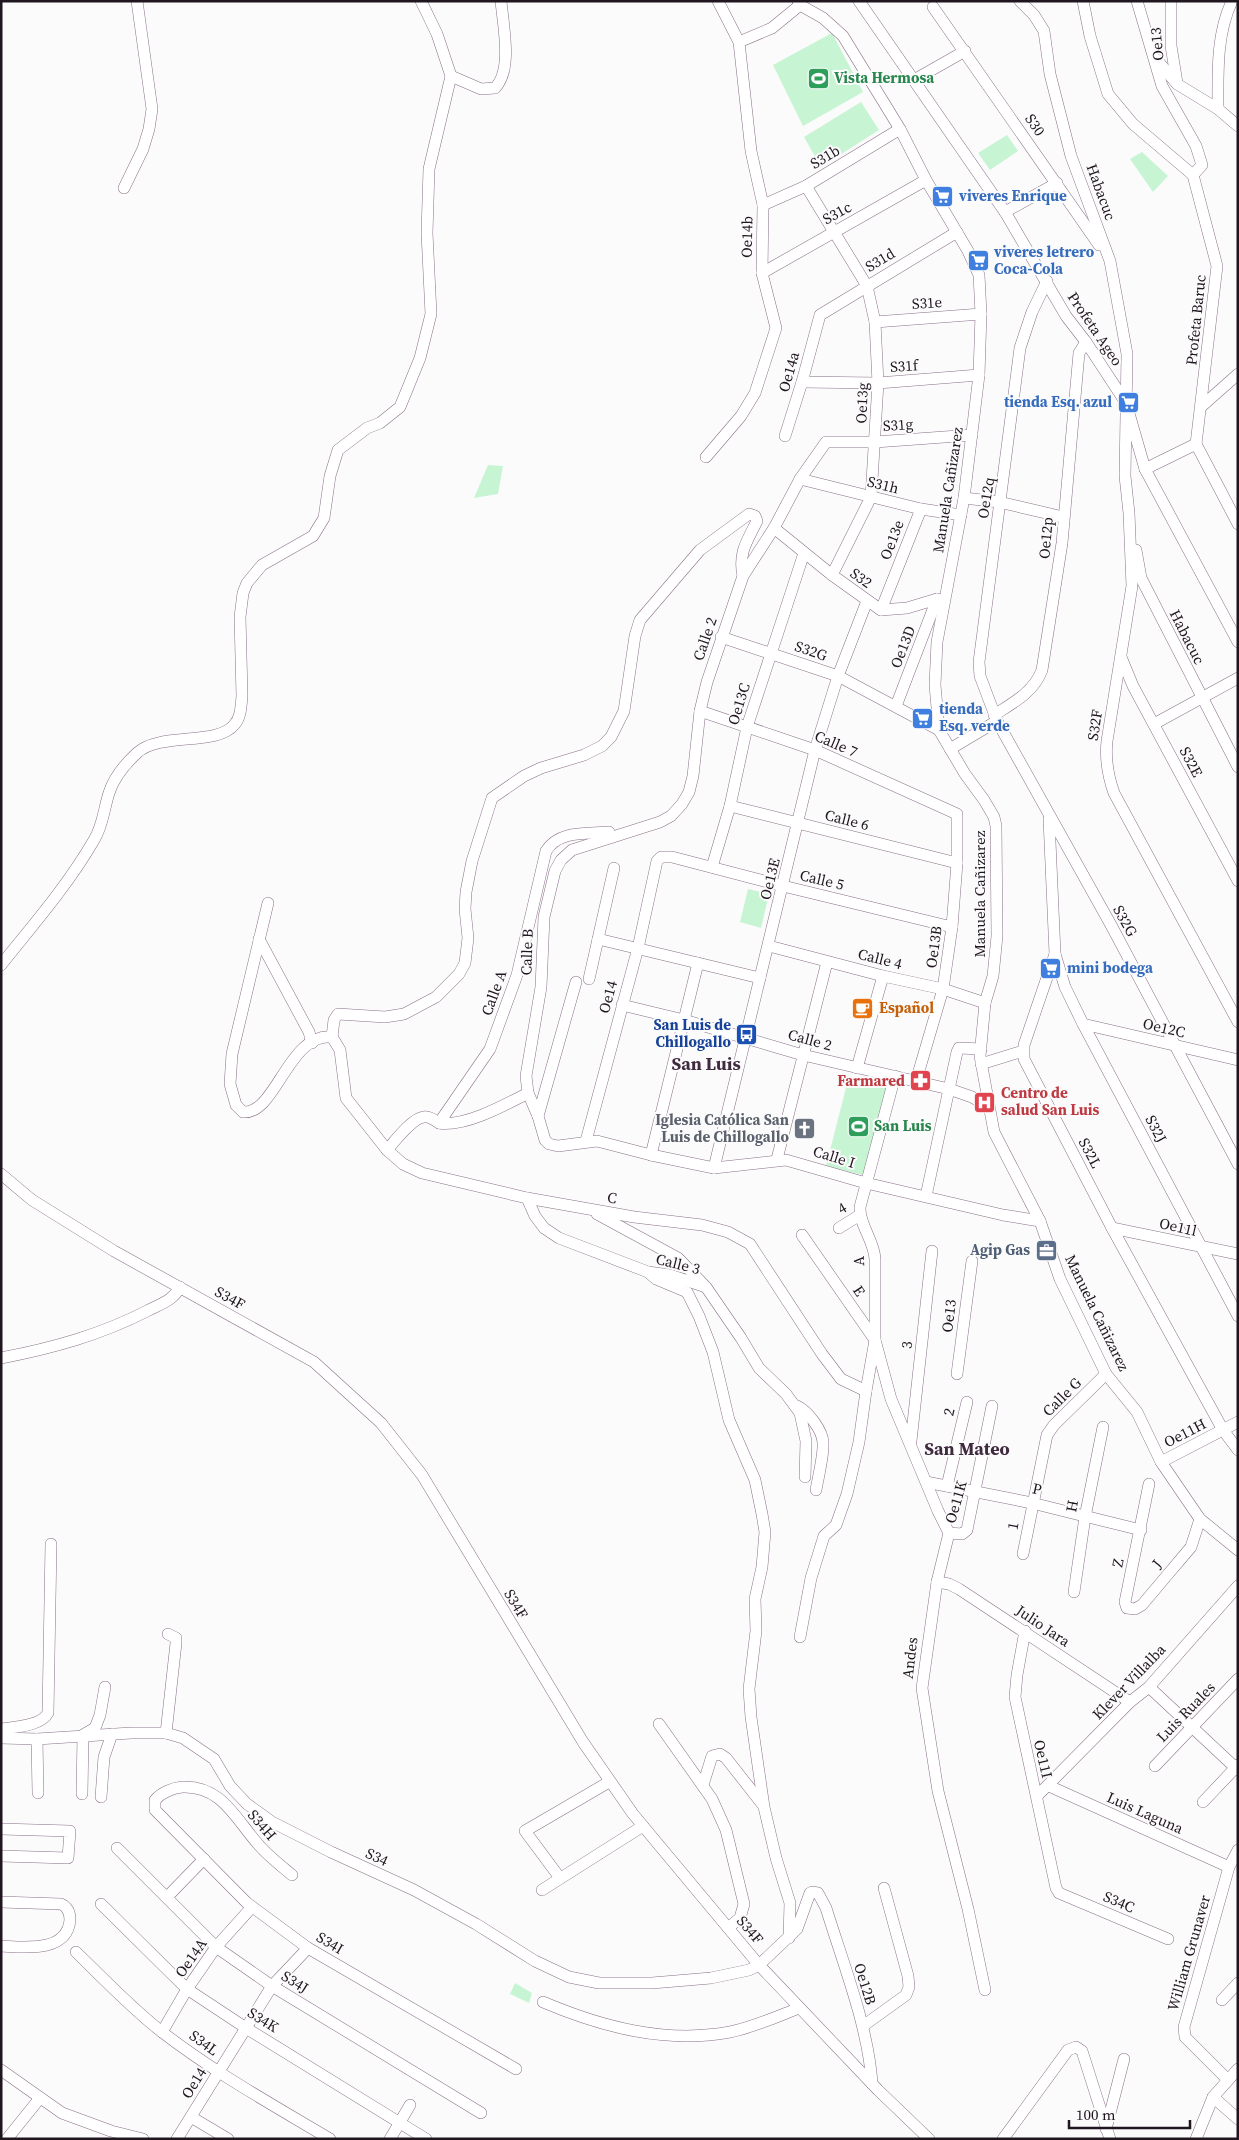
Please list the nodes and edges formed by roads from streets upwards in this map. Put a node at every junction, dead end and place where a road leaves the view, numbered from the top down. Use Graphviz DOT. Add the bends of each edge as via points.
graph roads {
  1 [pos="137,1"];
  2 [pos="421,1"];
  3 [pos="501,1"];
  4 [pos="718,1"];
  5 [pos="860,1"];
  6 [pos="1020,1"];
  7 [pos="1082,1"];
  8 [pos="1137,1"];
  9 [pos="1171,1"];
  10 [pos="1232,1"];
  11 [pos="799,3"];
  12 [pos="933,7"];
  13 [pos="739,42"];
  14 [pos="965,52"];
  15 [pos="1154,56"];
  16 [pos="451,76"];
  17 [pos="914,80"];
  18 [pos="1177,84"];
  19 [pos="1218,109"];
  20 [pos="1238,126"];
  21 [pos="900,129"];
  22 [pos="1193,175"];
  23 [pos="926,180"];
  24 [pos="1057,183"];
  25 [pos="806,186"];
  26 [pos="124,188"];
  27 [pos="763,205"];
  28 [pos="1005,212"];
  29 [pos="835,231"];
  30 [pos="956,232"];
  31 [pos="1110,261"];
  32 [pos="762,273"];
  33 [pos="1046,281"];
  34 [pos="867,286"];
  35 [pos="981,314"];
  36 [pos="820,315"];
  37 [pos="875,322"];
  38 [pos="1086,342"];
  39 [pos="1238,374"];
  40 [pos="979,375"];
  41 [pos="802,382"];
  42 [pos="878,383"];
  43 [pos="1126,403"];
  44 [pos="1202,406"];
  45 [pos="972,435"];
  46 [pos="784,436"];
  47 [pos="826,442"];
  48 [pos="875,442"];
  49 [pos="1196,444"];
  50 [pos="706,457"];
  51 [pos="1145,468"];
  52 [pos="800,479"];
  53 [pos="871,498"];
  54 [pos="964,498"];
  55 [pos="999,502"];
  56 [pos="921,509"];
  57 [pos="1129,513"];
  58 [pos="961,515"];
  59 [pos="1063,516"];
  60 [pos="1238,524"];
  61 [pos="774,528"];
  62 [pos="804,553"];
  63 [pos="832,575"];
  64 [pos="743,576"];
  65 [pos="941,600"];
  66 [pos="867,601"];
  67 [pos="881,610"];
  68 [pos="722,636"];
  69 [pos="1238,642"];
  70 [pos="771,653"];
  71 [pos="1120,656"];
  72 [pos="838,676"];
  73 [pos="1238,678"];
  74 [pos="1202,698"];
  75 [pos="896,706"];
  76 [pos="700,711"];
  77 [pos="996,718"];
  78 [pos="1154,724"];
  79 [pos="747,727"];
  80 [pos="939,730"];
  81 [pos="950,749"];
  82 [pos="815,750"];
  83 [pos="1238,767"];
  84 [pos="730,806"];
  85 [pos="957,814"];
  86 [pos="1049,816"];
  87 [pos="799,823"];
  88 [pos="626,831"];
  89 [pos="657,860"];
  90 [pos="1233,862"];
  91 [pos="957,863"];
  92 [pos="712,867"];
  93 [pos="614,868"];
  94 [pos="1238,881"];
  95 [pos="783,886"];
  96 [pos="268,903"];
  97 [pos="952,927"];
  98 [pos="259,939"];
  99 [pos="598,939"];
  100 [pos="768,946"];
  101 [pos="638,948"];
  102 [pos="1055,954"];
  103 [pos="827,962"];
  104 [pos="698,963"];
  105 [pos="1,965"];
  106 [pos="883,976"];
  107 [pos="760,978"];
  108 [pos="589,979"];
  109 [pos="576,982"];
  110 [pos="943,989"];
  111 [pos="984,1003"];
  112 [pos="622,1005"];
  113 [pos="684,1020"];
  114 [pos="1238,1022"];
  115 [pos="1083,1024"];
  116 [pos="332,1037"];
  117 [pos="746,1038"];
  118 [pos="312,1043"];
  119 [pos="1174,1046"];
  120 [pos="981,1049"];
  121 [pos="1023,1051"];
  122 [pos="803,1055"];
  123 [pos="1238,1060"];
  124 [pos="981,1064"];
  125 [pos="857,1068"];
  126 [pos="895,1076"];
  127 [pos="916,1081"];
  128 [pos="949,1090"];
  129 [pos="528,1093"];
  130 [pos="989,1107"];
  131 [pos="538,1116"];
  132 [pos="439,1123"];
  133 [pos="586,1141"];
  134 [pos="387,1150"];
  135 [pos="651,1155"];
  136 [pos="777,1159"];
  137 [pos="1238,1164"];
  138 [pos="714,1168"];
  139 [pos="1,1174"];
  140 [pos="866,1183"];
  141 [pos="926,1196"];
  142 [pos="527,1198"];
  143 [pos="589,1209"];
  144 [pos="860,1215"];
  145 [pos="1040,1221"];
  146 [pos="838,1228"];
  147 [pos="1112,1228"];
  148 [pos="802,1235"];
  149 [pos="1203,1248"];
  150 [pos="932,1251"];
  151 [pos="1238,1254"];
  152 [pos="972,1261"];
  153 [pos="648,1272"];
  154 [pos="180,1287"];
  155 [pos="706,1287"];
  156 [pos="1238,1316"];
  157 [pos="875,1340"];
  158 [pos="1,1358"];
  159 [pos="957,1374"];
  160 [pos="1106,1374"];
  161 [pos="866,1390"];
  162 [pos="967,1402"];
  163 [pos="793,1404"];
  164 [pos="992,1406"];
  165 [pos="1238,1422"];
  166 [pos="1103,1426"];
  167 [pos="1223,1430"];
  168 [pos="911,1443"];
  169 [pos="1238,1450"];
  170 [pos="1161,1462"];
  171 [pos="805,1476"];
  172 [pos="926,1482"];
  173 [pos="1149,1484"];
  174 [pos="947,1486"];
  175 [pos="816,1490"];
  176 [pos="976,1493"];
  177 [pos="1032,1503"];
  178 [pos="1085,1517"];
  179 [pos="1200,1519"];
  180 [pos="1141,1530"];
  181 [pos="949,1533"];
  182 [pos="51,1544"];
  183 [pos="1238,1550"];
  184 [pos="1023,1554"];
  185 [pos="937,1582"];
  186 [pos="1238,1586"];
  187 [pos="1074,1592"];
  188 [pos="1125,1602"];
  189 [pos="1025,1631"];
  190 [pos="168,1634"];
  191 [pos="800,1637"];
  192 [pos="1238,1679"];
  193 [pos="104,1687"];
  194 [pos="1149,1687"];
  195 [pos="1130,1702"];
  196 [pos="658,1724"];
  197 [pos="1,1728"];
  198 [pos="1193,1728"];
  199 [pos="166,1733"];
  200 [pos="112,1734"];
  201 [pos="83,1735"];
  202 [pos="1,1738"];
  203 [pos="38,1739"];
  204 [pos="1155,1766"];
  205 [pos="1237,1768"];
  206 [pos="609,1782"];
  207 [pos="703,1785"];
  208 [pos="1049,1786"];
  209 [pos="213,1792"];
  210 [pos="38,1793"];
  211 [pos="82,1794"];
  212 [pos="1037,1796"];
  213 [pos="101,1797"];
  214 [pos="1203,1802"];
  215 [pos="764,1807"];
  216 [pos="642,1826"];
  217 [pos="1,1829"];
  218 [pos="117,1848"];
  219 [pos="1238,1850"];
  220 [pos="1,1856"];
  221 [pos="204,1859"];
  222 [pos="1230,1867"];
  223 [pos="292,1875"];
  224 [pos="560,1878"];
  225 [pos="884,1888"];
  226 [pos="542,1890"];
  227 [pos="1059,1893"];
  228 [pos="167,1897"];
  229 [pos="1,1902"];
  230 [pos="101,1904"];
  231 [pos="252,1907"];
  232 [pos="728,1928"];
  233 [pos="789,1938"];
  234 [pos="1168,1939"];
  235 [pos="1,1946"];
  236 [pos="216,1947"];
  237 [pos="308,1948"];
  238 [pos="76,1952"];
  239 [pos="759,1965"];
  240 [pos="1238,1983"];
  241 [pos="272,1986"];
  242 [pos="187,1989"];
  243 [pos="985,1990"];
  244 [pos="1222,2000"];
  245 [pos="543,2002"];
  246 [pos="799,2008"];
  247 [pos="863,2026"];
  248 [pos="246,2028"];
  249 [pos="162,2032"];
  250 [pos="1124,2059"];
  251 [pos="516,2069"];
  252 [pos="1238,2069"];
  253 [pos="1,2070"];
  254 [pos="218,2072"];
  255 [pos="1227,2079"];
  256 [pos="872,2083"];
  257 [pos="1213,2097"];
  258 [pos="40,2098"];
  259 [pos="410,2105"];
  260 [pos="480,2113"];
  261 [pos="191,2117"];
  262 [pos="1238,2119"];
  263 [pos="400,2121"];
  264 [pos="1108,2134"];
  265 [pos="7,2139"];
  266 [pos="142,2139"];
  267 [pos="178,2139"];
  268 [pos="228,2139"];
  269 [pos="330,2139"];
  270 [pos="390,2139"];
  271 [pos="426,2139"];
  272 [pos="929,2139"];
  273 [pos="1003,2139"];
  274 [pos="1196,2139"];
  1 -- 26 [label="street" via="152,109 143,149"];
  2 -- 16 [label="street" via="437,34"];
  3 -- 16 [label="street" via="506,53 502,82 495,88 481,89"];
  4 -- 13 [label="street, Oe14b"];
  5 -- 17 [label="street, Profeta Ageo"];
  6 -- 31 [label="street, Habacuc" via="1044,31 1050,74 1071,156"];
  7 -- 22 [label="street" via="1108,94 1133,124"];
  8 -- 15 [label="street"];
  9 -- 18 [label="street, Oe13" via="1171,46"];
  10 -- 19 [label="street" via="1224,16 1218,55"];
  11 -- 13 [label="street" via="772,28"];
  11 -- 21 [label="street, Manuela Cañizarez" via="843,36"];
  12 -- 14 [label="street, S30"];
  13 -- 27 [label="street, Oe14b" via="751,150"];
  14 -- 17 [label="street"];
  14 -- 24 [label="street, S30"];
  15 -- 18 [label="street"];
  15 -- 22 [label="street" via="1162,86 1196,146 1202,166"];
  16 -- 105 [label="street" via="429,169 427,233 431,314 420,358 400,407 338,450 330,476 324,518 313,536 262,565 247,583 240,617 241,709 234,726 221,733 151,744 139,750 117,777 99,829 87,852 56,897"];
  17 -- 28 [label="street, Profeta Ageo"];
  18 -- 19 [label="street"];
  19 -- 20 [label="street"];
  21 -- 23 [label="street, Manuela Cañizarez"];
  21 -- 25 [label="street, S31b"];
  22 -- 44 [label="street, Profeta Baruc" via="1217,266"];
  23 -- 29 [label="street, S31c"];
  23 -- 30 [label="street, Manuela Cañizarez"];
  24 -- 28 [label="street"];
  24 -- 31 [label="street, S30"];
  25 -- 27 [label="street, S31b"];
  25 -- 29 [label="street, Oe13g"];
  27 -- 32 [label="street, Oe14b"];
  28 -- 33 [label="street, Profeta Ageo"];
  29 -- 32 [label="street, S31c"];
  29 -- 34 [label="street, Oe13g"];
  30 -- 34 [label="street, S31d"];
  30 -- 35 [label="street, Manuela Cañizarez" via="979,275"];
  31 -- 43 [label="street, Habacuc" via="1127,354"];
  32 -- 50 [label="street, Oe14b" via="776,328 772,343 755,393 741,416"];
  33 -- 38 [label="street, Profeta Ageo"];
  33 -- 55 [label="street, Oe12q" via="1020,348"];
  34 -- 36 [label="street, S31d"];
  34 -- 37 [label="street, Oe13g"];
  35 -- 37 [label="street, S31e"];
  35 -- 40 [label="street, Manuela Cañizarez"];
  36 -- 41 [label="street, Oe14a"];
  37 -- 42 [label="street, Oe13g"];
  38 -- 43 [label="street, Profeta Ageo"];
  38 -- 59 [label="street, Oe12p" via="1079,352"];
  39 -- 44 [label="street"];
  40 -- 42 [label="street, S31f"];
  40 -- 45 [label="street, Manuela Cañizarez"];
  41 -- 42 [label="street, S31f"];
  41 -- 46 [label="street, Oe14a"];
  42 -- 48 [label="street, Oe13g"];
  43 -- 51 [label="street, Profeta Ageo"];
  43 -- 57 [label="street, S32F" via="1125,476"];
  44 -- 49 [label="street, Profeta Baruc"];
  45 -- 48 [label="street, S31g"];
  45 -- 54 [label="street, Manuela Cañizarez"];
  47 -- 48 [label="street, S31g"];
  47 -- 52 [label="street, Calle 2"];
  48 -- 53 [label="street, Oe13g"];
  49 -- 51 [label="street"];
  49 -- 60 [label="street"];
  51 -- 69 [label="street, Profeta Ageo"];
  52 -- 53 [label="street, S31h"];
  52 -- 61 [label="street, Calle 2"];
  53 -- 56 [label="street, S31h"];
  53 -- 63 [label="street, Oe13g"];
  54 -- 55 [label="street"];
  54 -- 58 [label="street, Manuela Cañizarez"];
  55 -- 59 [label="street"];
  55 -- 77 [label="street, Oe12q" via="979,662 980,676"];
  56 -- 58 [label="street, S31h"];
  56 -- 67 [label="street, Oe13e"];
  57 -- 71 [label="street, S32F" via="1132,586"];
  57 -- 74 [label="street, Habacuc" via="1141,578"];
  58 -- 65 [label="street, Manuela Cañizarez"];
  59 -- 77 [label="street, Oe12p" via="1058,574 1042,670 1034,687"];
  61 -- 62 [label="street, S32"];
  61 -- 64 [label="street, Calle 2"];
  62 -- 63 [label="street, S32"];
  62 -- 70 [label="street, Oe13C"];
  63 -- 66 [label="street, S32"];
  64 -- 68 [label="street, Calle 2"];
  64 -- 116 [label="street" via="741,553 757,521 749,514 700,550 640,620 624,711 611,737 589,753 524,776 492,798 466,892 468,938 465,963 459,974 436,997 404,1014 385,1017 338,1014"];
  65 -- 67 [label="street"];
  65 -- 75 [label="street, Oe13D"];
  65 -- 80 [label="street, Manuela Cañizarez" via="935,685"];
  66 -- 67 [label="street, S32"];
  66 -- 72 [label="street, Oe13E"];
  68 -- 70 [label="street, S32G"];
  68 -- 76 [label="street, Calle 2"];
  70 -- 72 [label="street, S32G"];
  70 -- 79 [label="street, Oe13C"];
  71 -- 78 [label="street, S32E"];
  71 -- 114 [label="street, S32F" via="1106,749 1109,778 1114,793"];
  72 -- 75 [label="street, S32G"];
  72 -- 82 [label="street, Oe13E"];
  73 -- 74 [label="street"];
  74 -- 78 [label="street"];
  74 -- 83 [label="street, Habacuc"];
  75 -- 80 [label="street, S32G"];
  76 -- 79 [label="street, Calle 7"];
  76 -- 88 [label="street, Calle 2" via="693,776 682,804 660,822"];
  77 -- 81 [label="street, Oe12p"];
  77 -- 86 [label="street, S32G"];
  78 -- 90 [label="street, S32E"];
  79 -- 82 [label="street, Calle 7"];
  79 -- 84 [label="street, Oe13C"];
  80 -- 81 [label="street, Manuela Cañizarez"];
  81 -- 111 [label="street, Manuela Cañizarez" via="984,800 996,826 997,936 993,976"];
  82 -- 85 [label="street, Calle 7"];
  82 -- 87 [label="street, Oe13E"];
  84 -- 87 [label="street, Calle 6"];
  84 -- 92 [label="street, Oe13C"];
  85 -- 91 [label="street, Oe13B"];
  86 -- 102 [label="street"];
  86 -- 119 [label="street, S32G"];
  87 -- 91 [label="street, Calle 6"];
  87 -- 95 [label="street, Oe13E"];
  88 -- 129 [label="street, Calle B" via="572,850 555,871 544,916 541,987 526,1071"];
  88 -- 132 [label="street, Calle A" via="569,835 549,846 543,859 517,975 490,1049"];
  89 -- 92 [label="street, Calle 5" via="668,856"];
  89 -- 101 [label="street, Oe14"];
  90 -- 94 [label="street, S32E"];
  91 -- 97 [label="street, Oe13B"];
  92 -- 95 [label="street, Calle 5"];
  93 -- 99 [label="street"];
  95 -- 97 [label="street, Calle 5"];
  95 -- 100 [label="street, Oe13E"];
  96 -- 98 [label="street"];
  97 -- 110 [label="street, Oe13B"];
  98 -- 118 [label="street"];
  98 -- 118 [label="street" via="232,1054 230,1084 239,1108 246,1112 256,1108 275,1087 299,1051"];
  99 -- 101 [label="street"];
  99 -- 108 [label="street"];
  100 -- 103 [label="street, Calle 4"];
  100 -- 107 [label="street, Oe13E"];
  101 -- 104 [label="street"];
  101 -- 112 [label="street, Oe14"];
  102 -- 115 [label="street, S32J" via="1065,986"];
  102 -- 121 [label="street"];
  103 -- 106 [label="street, Calle 4"];
  103 -- 122 [label="street"];
  104 -- 107 [label="street"];
  104 -- 113 [label="street"];
  106 -- 110 [label="street, Calle 4"];
  106 -- 125 [label="street"];
  107 -- 117 [label="street, Oe13E"];
  109 -- 131 [label="street"];
  110 -- 111 [label="street, Calle 4"];
  110 -- 127 [label="street, Oe13B"];
  111 -- 120 [label="street, Manuela Cañizarez"];
  112 -- 113 [label="street, Calle 2"];
  112 -- 133 [label="street, Oe14"];
  113 -- 117 [label="street, Calle 2"];
  113 -- 135 [label="street"];
  115 -- 119 [label="street, Oe12C"];
  115 -- 149 [label="street, S32J"];
  116 -- 118 [label="street" via="322,1037"];
  116 -- 134 [label="street, C" via="340,1050 346,1098"];
  117 -- 122 [label="street, Calle 2"];
  117 -- 138 [label="street, Oe13E"];
  119 -- 123 [label="street, Oe12C"];
  119 -- 137 [label="street, S32G"];
  120 -- 124 [label="street, Manuela Cañizarez"];
  120 -- 128 [label="street" via="959,1048"];
  121 -- 124 [label="street"];
  121 -- 147 [label="street, S32L" via="1024,1060"];
  122 -- 125 [label="street, Calle 2"];
  122 -- 136 [label="street"];
  124 -- 130 [label="street, Manuela Cañizarez"];
  125 -- 126 [label="street, Calle 2"];
  126 -- 127 [label="street, Calle 2"];
  126 -- 140 [label="street"];
  127 -- 128 [label="street, Calle 2"];
  128 -- 130 [label="street, Calle 2" via="972,1097"];
  128 -- 141 [label="street"];
  129 -- 131 [label="street, Calle B"];
  129 -- 132 [label="street" via="461,1121"];
  130 -- 145 [label="street, Manuela Cañizarez" via="997,1140"];
  131 -- 133 [label="street, Calle I" via="549,1144 558,1146"];
  132 -- 134 [label="street" via="428,1117 420,1118"];
  133 -- 135 [label="street, Calle I" via="605,1142"];
  134 -- 142 [label="street, C" via="403,1164 422,1173"];
  135 -- 138 [label="street, Calle I"];
  136 -- 138 [label="street, Calle I"];
  136 -- 140 [label="street, Calle I" via="795,1161"];
  139 -- 154 [label="street, S34F" via="32,1200"];
  140 -- 141 [label="street, Calle I"];
  140 -- 144 [label="street"];
  141 -- 145 [label="street, Calle I"];
  142 -- 143 [label="street, C"];
  142 -- 153 [label="street, Calle 3" via="544,1228 559,1238"];
  143 -- 155 [label="street" via="678,1258"];
  143 -- 161 [label="street, C" via="702,1226 728,1232 750,1244 822,1354 842,1378"];
  144 -- 146 [label="street, 4"];
  144 -- 157 [label="street, A" via="874,1253"];
  145 -- 160 [label="street, Manuela Cañizarez" via="1060,1280"];
  147 -- 149 [label="street, Oe11l"];
  147 -- 167 [label="street, S32L"];
  148 -- 157 [label="street, E"];
  149 -- 151 [label="street, Oe11l"];
  149 -- 156 [label="street, S32J"];
  150 -- 168 [label="street, 3"];
  152 -- 159 [label="street, Oe13"];
  153 -- 155 [label="street, Calle 3" via="670,1275"];
  153 -- 215 [label="street" via="687,1292 713,1352 729,1420 755,1480 765,1532 755,1599 756,1631 748,1689"];
  154 -- 158 [label="street" via="171,1299 111,1329 65,1344"];
  154 -- 206 [label="street, S34F" via="314,1362 392,1435 422,1475"];
  155 -- 163 [label="street, Calle 3" via="759,1368"];
  157 -- 161 [label="street"];
  157 -- 168 [label="street" via="891,1399"];
  160 -- 170 [label="street, Manuela Cañizarez" via="1137,1412"];
  160 -- 177 [label="street, Calle G" via="1049,1431"];
  161 -- 191 [label="street" via="847,1494 836,1525 824,1536 811,1578"];
  162 -- 174 [label="street, 2"];
  163 -- 171 [label="street, Calle 3" via="800,1413 806,1441"];
  163 -- 175 [label="street" via="804,1410 813,1421 824,1442"];
  164 -- 176 [label="street, Oe11K"];
  165 -- 167 [label="street, Oe11H"];
  166 -- 178 [label="street, H"];
  167 -- 169 [label="street, S32L"];
  167 -- 170 [label="street, Oe11H"];
  168 -- 172 [label="street"];
  170 -- 179 [label="street, Manuela Cañizarez"];
  172 -- 174 [label="street, P"];
  172 -- 181 [label="street"];
  173 -- 180 [label="street, Z"];
  174 -- 176 [label="street, P"];
  176 -- 177 [label="street, P"];
  176 -- 181 [label="street, Oe11K" via="966,1531 962,1534"];
  177 -- 178 [label="street, P"];
  177 -- 184 [label="street, 1"];
  178 -- 180 [label="street, P"];
  178 -- 187 [label="street, H"];
  179 -- 183 [label="street, Manuela Cañizarez"];
  179 -- 188 [label="street, J" via="1191,1546 1142,1605 1130,1609"];
  180 -- 188 [label="street, Z"];
  181 -- 185 [label="street, Andes"];
  182 -- 197 [label="street" via="48,1713 38,1721"];
  185 -- 189 [label="street, Julio Jara" via="959,1589"];
  185 -- 243 [label="street, Andes" via="924,1663 923,1697 938,1791"];
  186 -- 194 [label="street, Klever Villalba"];
  189 -- 195 [label="street, Julio Jara"];
  189 -- 212 [label="street, Oe11I" via="1015,1697"];
  190 -- 199 [label="street" via="176,1638 176,1643"];
  192 -- 198 [label="street, Luis Ruales"];
  193 -- 201 [label="street" via="95,1728"];
  194 -- 195 [label="street, Klever Villalba"];
  194 -- 198 [label="street"];
  195 -- 208 [label="street, Klever Villalba"];
  196 -- 207 [label="street"];
  198 -- 204 [label="street, Luis Ruales"];
  198 -- 205 [label="street"];
  199 -- 200 [label="street, S34"];
  199 -- 239 [label="street, S34" via="183,1738 205,1751 246,1804 272,1822 414,1890 535,1961 569,1977 599,1983 652,1983 711,1978"];
  200 -- 201 [label="street, S34"];
  200 -- 213 [label="street" via="104,1757"];
  201 -- 203 [label="street, S34"];
  201 -- 211 [label="street"];
  202 -- 203 [label="street, S34"];
  203 -- 210 [label="street"];
  205 -- 214 [label="street"];
  206 -- 216 [label="street, S34F"];
  206 -- 224 [label="street" via="525,1831"];
  207 -- 215 [label="street" via="712,1756 720,1754"];
  207 -- 232 [label="street" via="726,1830 744,1900 741,1916"];
  208 -- 212 [label="street, Klever Villalba"];
  208 -- 222 [label="street, Luis Laguna"];
  209 -- 221 [label="street, S34I" via="176,1788 157,1797 154,1803 155,1810"];
  209 -- 223 [label="street, S34H" via="263,1849"];
  212 -- 227 [label="street, Oe11I"];
  215 -- 233 [label="street" via="788,1896"];
  216 -- 224 [label="street"];
  216 -- 232 [label="street, S34F"];
  217 -- 220 [label="street" via="70,1831 68,1858"];
  218 -- 228 [label="street, S34J"];
  219 -- 222 [label="street, William Grunaver"];
  221 -- 228 [label="street"];
  221 -- 231 [label="street, S34I"];
  222 -- 255 [label="street, William Grunaver" via="1184,2027 1185,2037"];
  224 -- 226 [label="street"];
  225 -- 247 [label="street" via="909,1987 906,1995"];
  227 -- 234 [label="street, S34C"];
  228 -- 236 [label="street, S34J"];
  229 -- 235 [label="street" via="61,1904 68,1909 70,1916 66,1933 51,1944"];
  230 -- 242 [label="street, S34K"];
  231 -- 236 [label="street, Oe14A"];
  231 -- 237 [label="street, S34I"];
  232 -- 239 [label="street, S34F"];
  233 -- 239 [label="street"];
  233 -- 247 [label="street, Oe12B" via="797,1930 810,1893 821,1895"];
  236 -- 241 [label="street, S34J"];
  236 -- 242 [label="street, Oe14A"];
  237 -- 241 [label="street, Oe14"];
  237 -- 251 [label="street, S34I"];
  238 -- 249 [label="street, S34L"];
  239 -- 246 [label="street, S34F"];
  240 -- 244 [label="street"];
  241 -- 248 [label="street, Oe14"];
  241 -- 260 [label="street, S34J"];
  242 -- 248 [label="street, S34K"];
  242 -- 249 [label="street, Oe14A"];
  245 -- 246 [label="street" via="580,2018 652,2035 696,2036 730,2032"];
  246 -- 256 [label="street, S34F"];
  247 -- 256 [label="street, Oe12B" via="871,2060"];
  248 -- 254 [label="street, Oe14"];
  248 -- 263 [label="street, S34K"];
  249 -- 254 [label="street, S34L"];
  250 -- 264 [label="street"];
  252 -- 255 [label="street"];
  253 -- 258 [label="street"];
  254 -- 261 [label="street, Oe14"];
  254 -- 269 [label="street, S34L"];
  255 -- 257 [label="street"];
  256 -- 272 [label="street, S34F"];
  257 -- 262 [label="street"];
  257 -- 274 [label="street"];
  258 -- 265 [label="street"];
  258 -- 266 [label="street" via="62,2113 84,2122"];
  259 -- 263 [label="street"];
  261 -- 267 [label="street, Oe14"];
  261 -- 268 [label="street"];
  263 -- 270 [label="street"];
  263 -- 271 [label="street, S34K"];
  264 -- 273 [label="street" via="1082,2051 1072,2048"];
}
